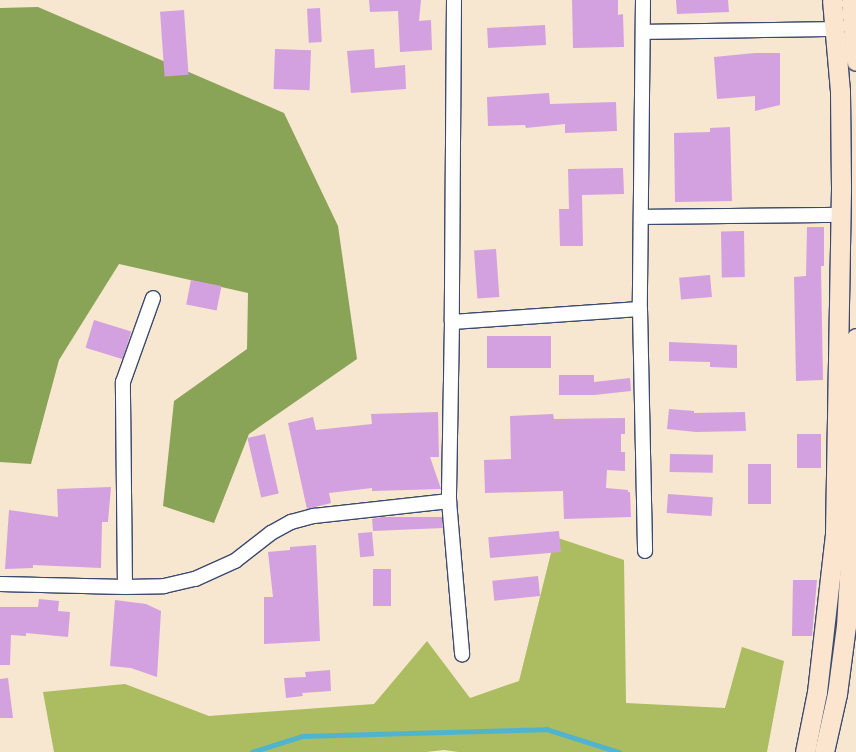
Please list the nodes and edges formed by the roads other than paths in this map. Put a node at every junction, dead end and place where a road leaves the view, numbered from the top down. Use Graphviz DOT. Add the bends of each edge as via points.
graph roads {
  1 [pos="454,0"];
  2 [pos="643,0"];
  3 [pos="832,0"];
  4 [pos="852,0"];
  5 [pos="836,29"];
  6 [pos="644,32"];
  7 [pos="856,61"];
  8 [pos="840,214"];
  9 [pos="641,217"];
  10 [pos="153,298"];
  11 [pos="640,309"];
  12 [pos="452,322"];
  13 [pos="856,338"];
  14 [pos="449,501"];
  15 [pos="645,551"];
  16 [pos="0,584"];
  17 [pos="125,587"];
  18 [pos="462,654"];
  19 [pos="805,752"];
  20 [pos="824,752"];
  1 -- 12 [label="street"];
  2 -- 6 [label="street"];
  3 -- 5 [label="street"];
  4 -- 7 [label="street"];
  5 -- 6 [label="street"];
  5 -- 8 [label="street" via="840,91"];
  6 -- 9 [label="street"];
  8 -- 9 [label="street"];
  8 -- 19 [label="street" via="835,533 817,692"];
  9 -- 11 [label="street"];
  10 -- 17 [label="street" via="123,382"];
  11 -- 12 [label="street"];
  11 -- 15 [label="street"];
  12 -- 14 [label="street"];
  13 -- 20 [label="street" via="853,514 846,626 837,694"];
  14 -- 17 [label="street" via="314,516 291,522 235,561 195,580 164,586"];
  14 -- 18 [label="street"];
  16 -- 17 [label="street"];
}
